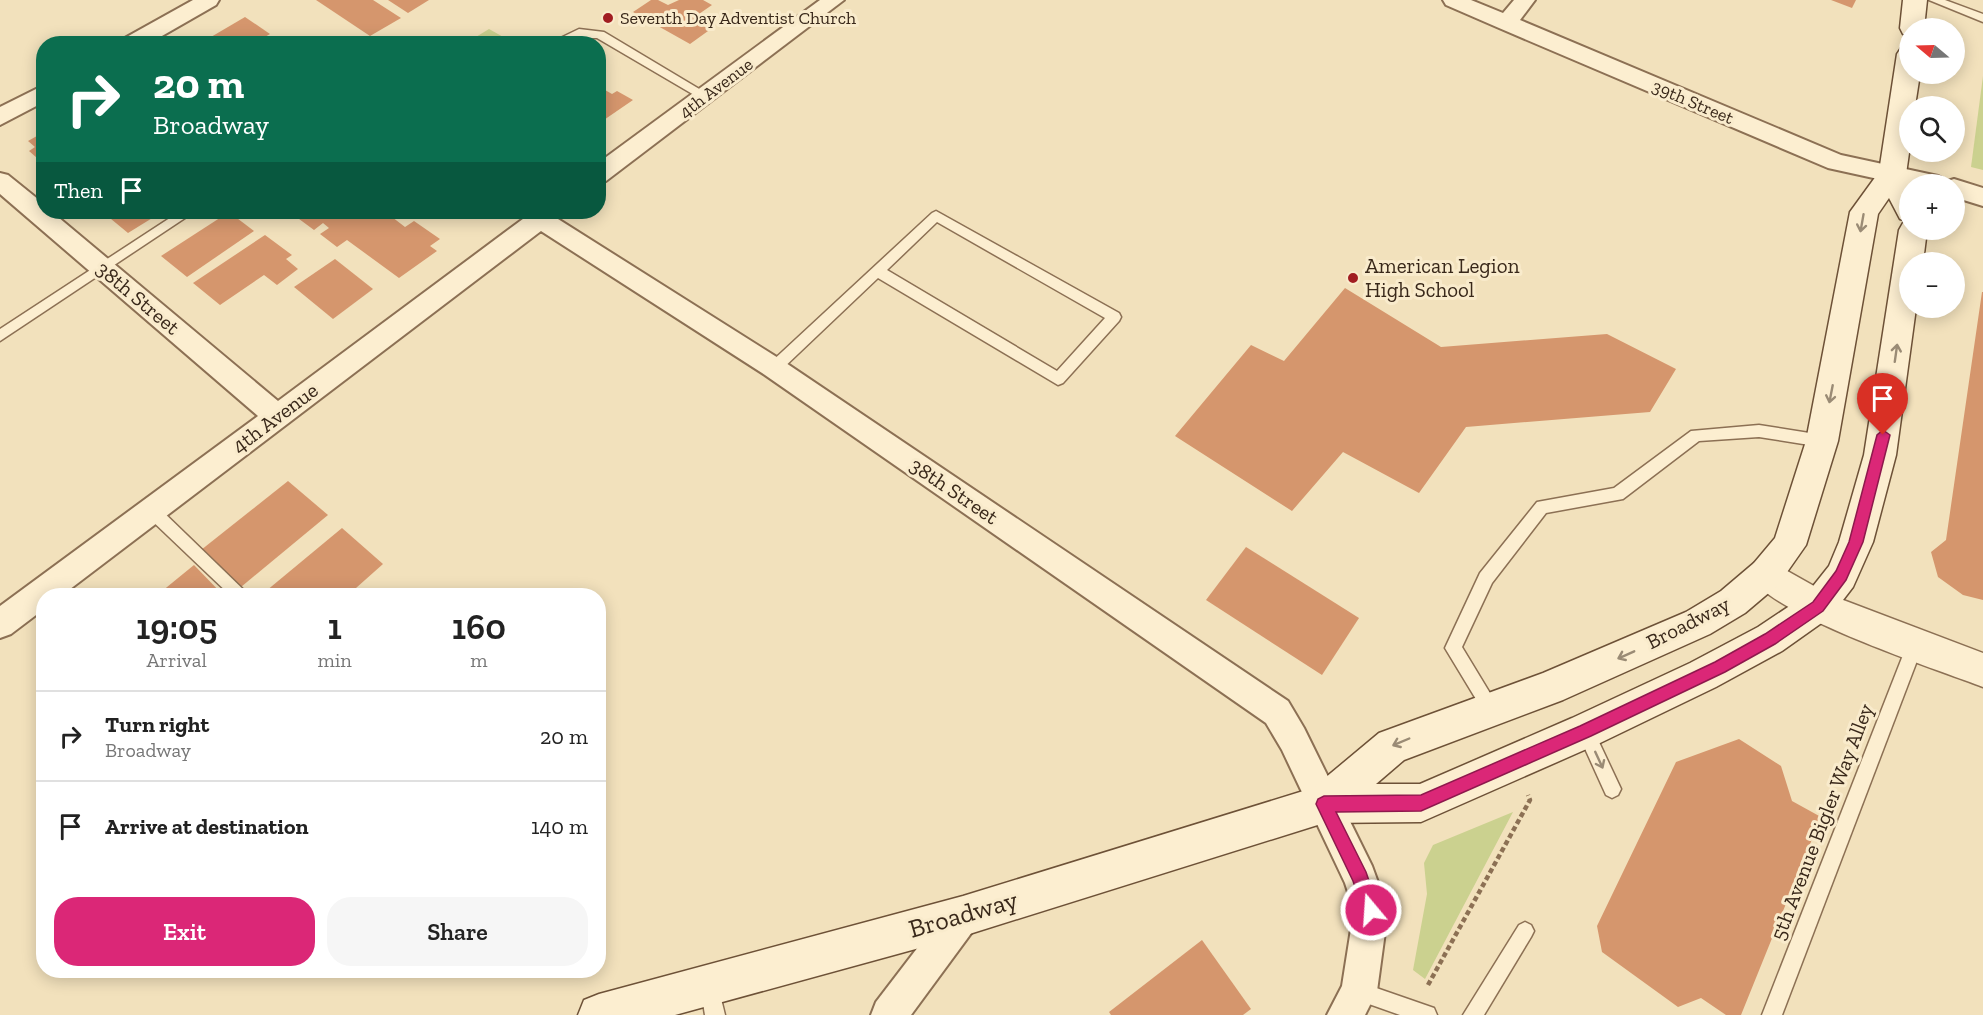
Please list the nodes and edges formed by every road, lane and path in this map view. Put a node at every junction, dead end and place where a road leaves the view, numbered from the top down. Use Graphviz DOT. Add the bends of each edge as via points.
graph roads {
  1 [pos="209,0"];
  2 [pos="834,0"];
  3 [pos="1453,0"];
  4 [pos="1525,0"];
  5 [pos="1916,0"];
  6 [pos="1934,0"];
  7 [pos="1913,18"];
  8 [pos="1983,18"];
  9 [pos="1506,23"];
  10 [pos="145,36"];
  11 [pos="567,36"];
  12 [pos="602,36"];
  13 [pos="606,38"];
  14 [pos="1906,84"];
  15 [pos="705,96"];
  16 [pos="36,97"];
  17 [pos="0,117"];
  18 [pos="606,169"];
  19 [pos="1892,174"];
  20 [pos="1899,176"];
  21 [pos="0,181"];
  22 [pos="1899,189"];
  23 [pos="1965,191"];
  24 [pos="1983,197"];
  25 [pos="36,211"];
  26 [pos="45,219"];
  27 [pos="177,219"];
  28 [pos="540,219"];
  29 [pos="551,219"];
  30 [pos="1912,240"];
  31 [pos="103,268"];
  32 [pos="879,272"];
  33 [pos="0,336"];
  34 [pos="774,368"];
  35 [pos="277,416"];
  36 [pos="1822,441"];
  37 [pos="152,511"];
  38 [pos="1766,574"];
  39 [pos="48,588"];
  40 [pos="234,588"];
  41 [pos="36,597"];
  42 [pos="1818,606"];
  43 [pos="0,624"];
  44 [pos="1915,645"];
  45 [pos="1983,670"];
  46 [pos="1491,708"];
  47 [pos="1585,731"];
  48 [pos="1511,765"];
  49 [pos="1612,789"];
  50 [pos="1324,804"];
  51 [pos="963,915"];
  52 [pos="1525,931"];
  53 [pos="1420,985"];
  54 [pos="712,1000"];
  55 [pos="1352,1003"];
  56 [pos="599,1015"];
  57 [pos="889,1015"];
  58 [pos="1427,1015"];
  59 [pos="1473,1015"];
  60 [pos="1772,1015"];
  1 -- 10 [label="street"];
  2 -- 15 [label="street, 4th Avenue"];
  3 -- 9 [label="street, 39th Street"];
  4 -- 9 [label="street"];
  5 -- 7 [label="main road"];
  6 -- 8 [label="lane"];
  9 -- 19 [label="street, 39th Street" via="1825,158"];
  11 -- 12 [label="lane" via="586,32"];
  13 -- 15 [label="lane"];
  14 -- 19 [label="main road, Broadway"];
  15 -- 18 [label="street, 4th Avenue"];
  16 -- 17 [label="street"];
  19 -- 20 [label="street, 39th Street"];
  19 -- 22 [label="main road"];
  19 -- 36 [label="main road, Broadway, one-way" via="1864,212"];
  21 -- 25 [label="street, 38th Street"];
  23 -- 24 [label="street"];
  26 -- 31 [label="street, 38th Street"];
  27 -- 31 [label="lane"];
  28 -- 35 [label="street, 4th Avenue"];
  29 -- 34 [label="street, 38th Street"];
  42 -- 30 [label="main road, Broadway, one-way" via="1841,576 1856,542 1880,455"];
  31 -- 33 [label="lane"];
  31 -- 35 [label="street, 38th Street"];
  32 -- 32 [label="lane" via="936,216 1114,317 1058,379"];
  32 -- 34 [label="lane"];
  34 -- 50 [label="street, 38th Street" via="1277,712"];
  35 -- 37 [label="street, 4th Avenue"];
  36 -- 38 [label="main road, Broadway" via="1789,544"];
  36 -- 46 [label="lane" via="1759,431 1696,435 1618,494 1542,507 1486,578 1453,648"];
  37 -- 39 [label="street, 4th Avenue"];
  37 -- 40 [label="lane"];
  38 -- 42 [label="main road"];
  38 -- 46 [label="main road, Broadway, one-way" via="1733,602 1698,623 1550,688"];
  41 -- 43 [label="street, 4th Avenue"];
  42 -- 44 [label="main road"];
  42 -- 47 [label="main road, Broadway" via="1737,658"];
  44 -- 45 [label="main road"];
  44 -- 60 [label="lane, 5th Avenue Bigler Way Alley"];
  46 -- 50 [label="main road, Broadway, one-way" via="1392,746"];
  47 -- 48 [label="main road, Broadway"];
  47 -- 49 [label="lane, one-way"];
  48 -- 50 [label="main road, Broadway" via="1421,803"];
  48 -- 53 [label="path" via="1530,800 1430,985"];
  50 -- 51 [label="main road, Broadway"];
  50 -- 55 [label="street, 38th Street" via="1371,910"];
  51 -- 54 [label="main road, Broadway"];
  51 -- 57 [label="street"];
  52 -- 59 [label="lane"];
  54 -- 56 [label="main road, Broadway"];
  55 -- 58 [label="lane"];
}
